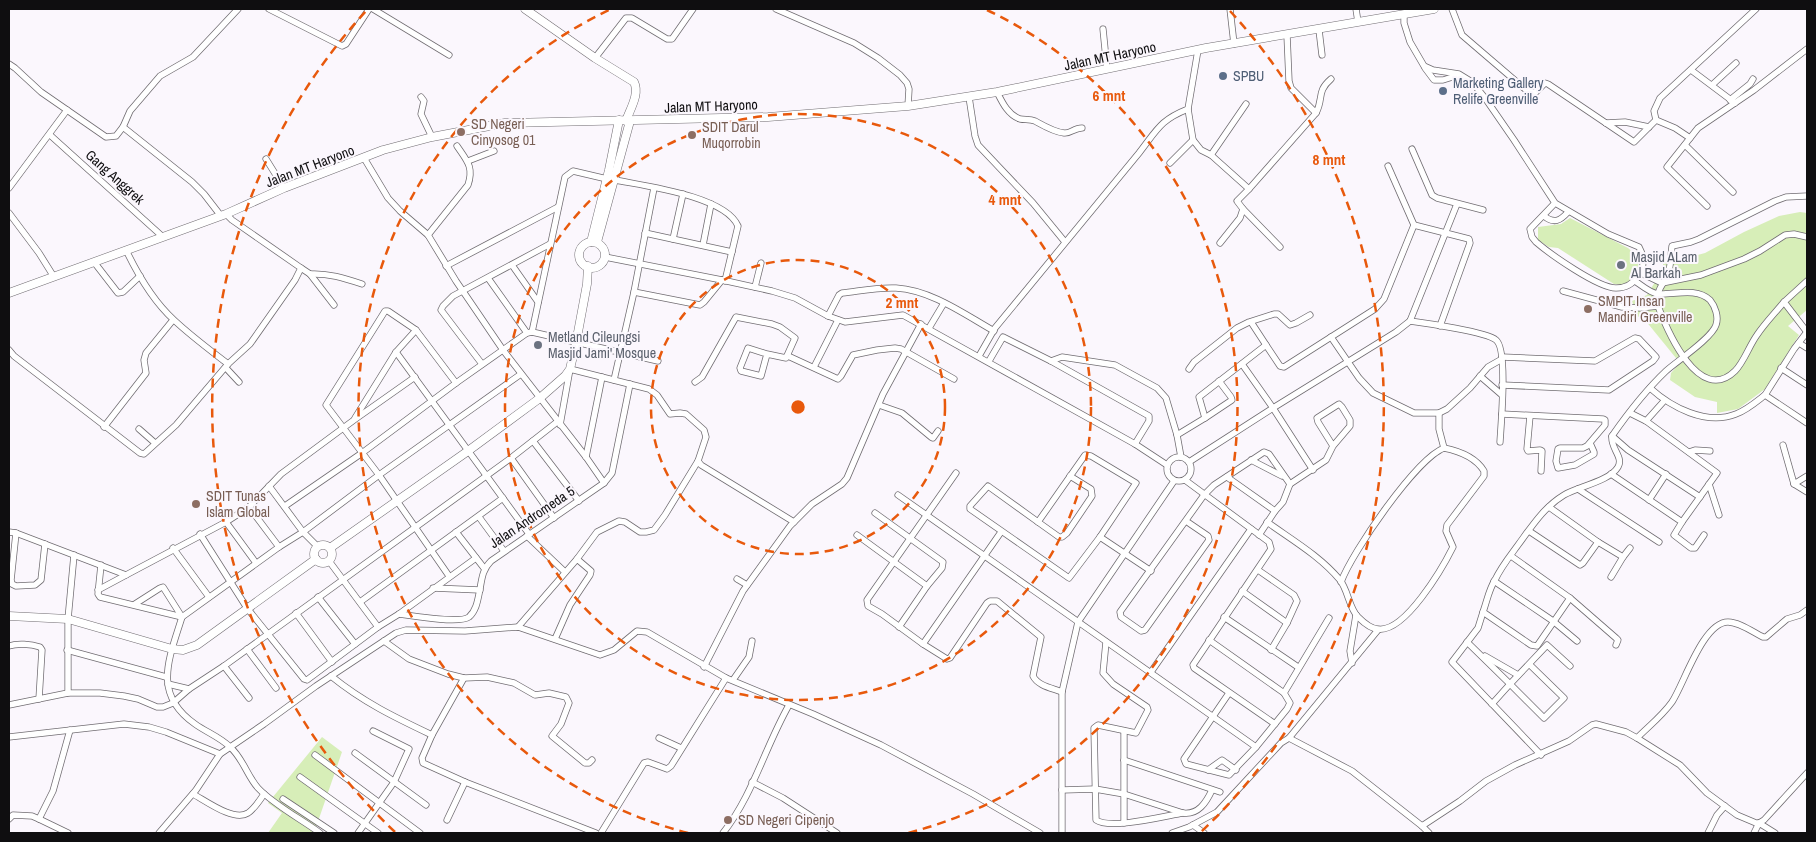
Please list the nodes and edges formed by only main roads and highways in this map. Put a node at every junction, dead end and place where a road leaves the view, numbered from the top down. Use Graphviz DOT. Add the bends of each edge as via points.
graph roads {
  1 [pos="525,9"];
  2 [pos="1434,9"];
  3 [pos="625,121"];
  4 [pos="594,242"];
  5 [pos="588,266"];
  6 [pos="9,293"];
  7 [pos="330,548"];
  8 [pos="316,559"];
  9 [pos="9,616"];
  1 -- 3 [label="main road" via="634,82 636,94"];
  2 -- 3 [label="main road, Jalan MT Haryono" via="1198,50 998,92 908,106 768,117"];
  3 -- 4 [label="main road"];
  3 -- 6 [label="main road, Jalan MT Haryono" via="505,123 383,150 223,215"];
  4 -- 5 [label="main road" via="584,244 580,250 583,264"];
  4 -- 5 [label="main road" via="604,248 605,257 596,267"];
  5 -- 7 [label="main road" via="570,369 561,380 468,451"];
  7 -- 8 [label="main road" via="318,547 314,553"];
  7 -- 8 [label="main road" via="332,555 329,561 322,563"];
  8 -- 9 [label="main road" via="197,645 183,650 68,620"];
}
